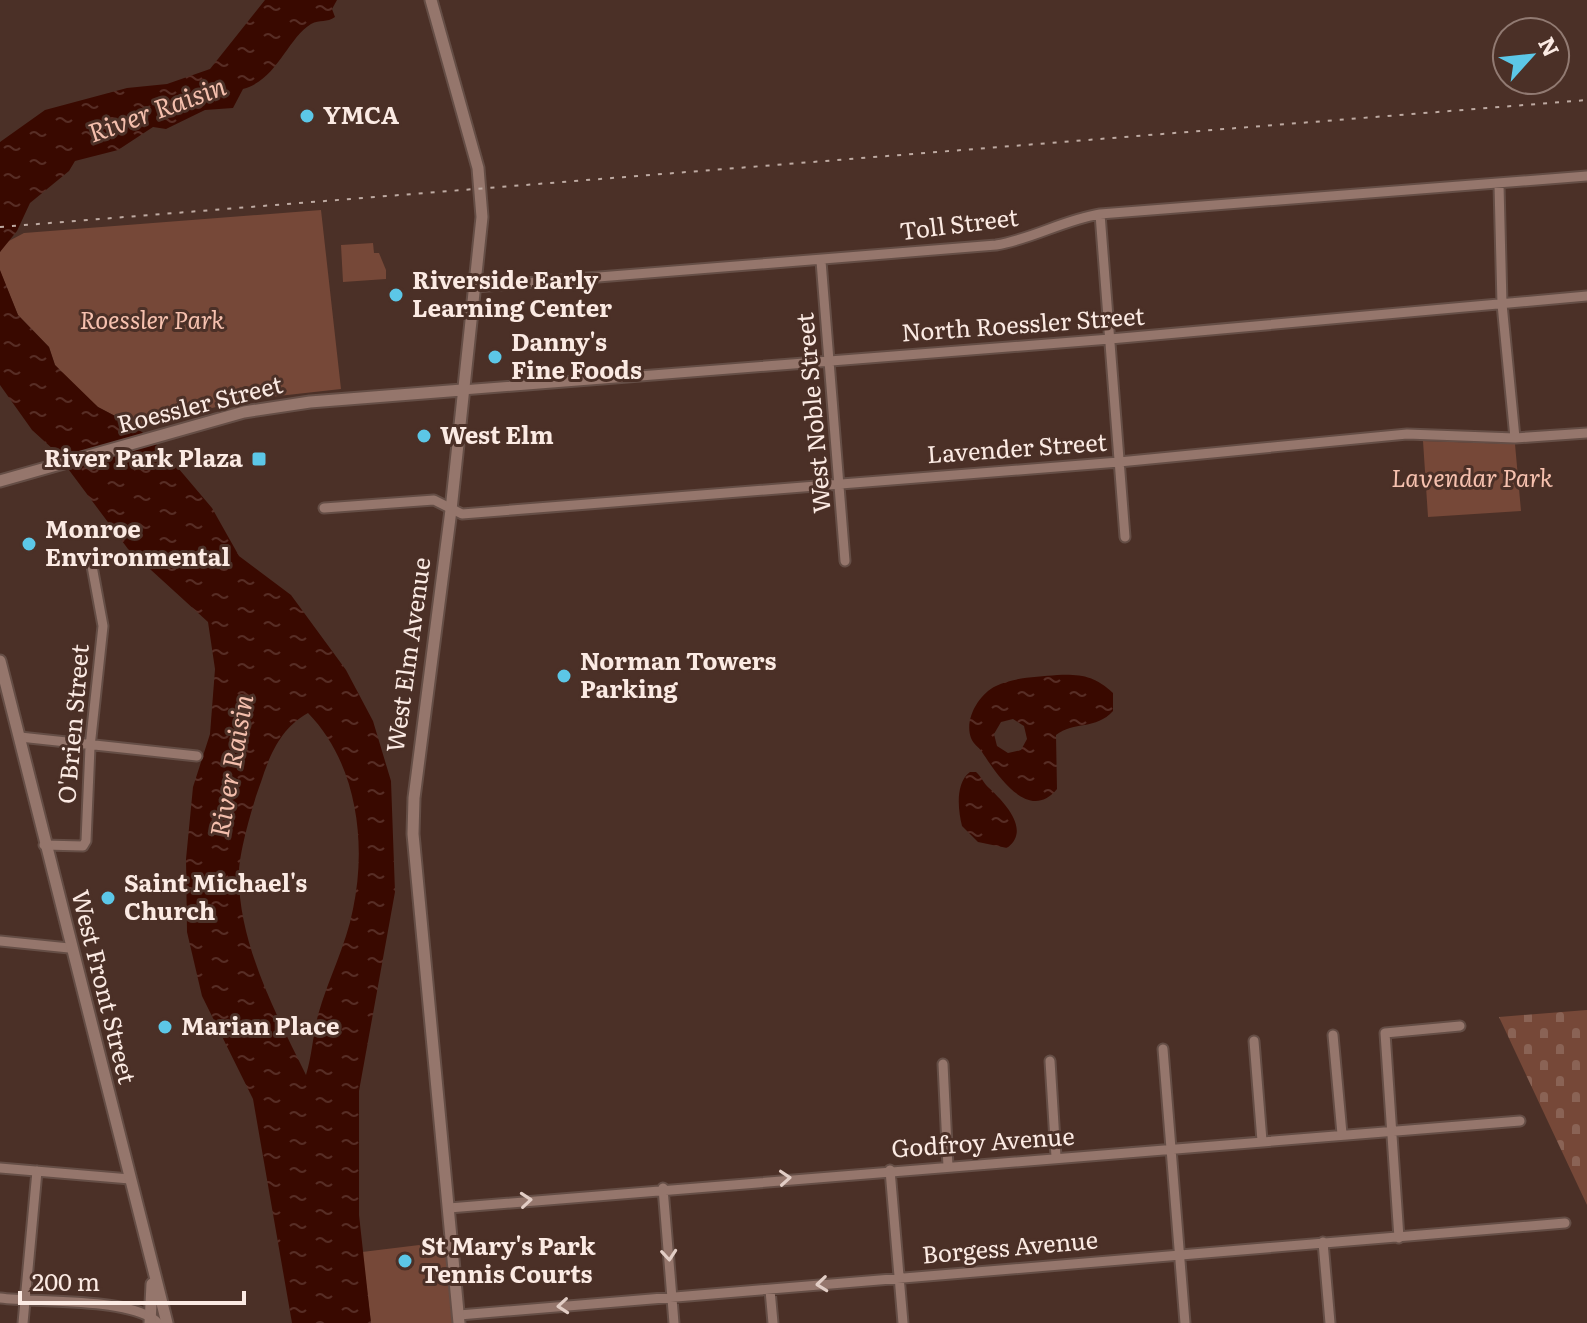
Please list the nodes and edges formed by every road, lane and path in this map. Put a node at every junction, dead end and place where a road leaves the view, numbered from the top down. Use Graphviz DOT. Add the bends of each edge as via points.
graph roads {
  1 [pos="431,0"];
  2 [pos="1587,176"];
  3 [pos="1499,185"];
  4 [pos="1100,214"];
  5 [pos="821,261"];
  6 [pos="475,287"];
  7 [pos="1587,296"];
  8 [pos="1502,304"];
  9 [pos="1110,339"];
  10 [pos="831,359"];
  11 [pos="462,390"];
  12 [pos="1587,433"];
  13 [pos="1515,438"];
  14 [pos="1119,462"];
  15 [pos="0,481"];
  16 [pos="840,482"];
  17 [pos="324,508"];
  18 [pos="451,510"];
  19 [pos="1125,537"];
  20 [pos="845,561"];
  21 [pos="92,566"];
  22 [pos="0,661"];
  23 [pos="20,737"];
  24 [pos="90,747"];
  25 [pos="197,756"];
  26 [pos="44,845"];
  27 [pos="0,941"];
  28 [pos="69,948"];
  29 [pos="1460,1026"];
  30 [pos="1333,1035"];
  31 [pos="1254,1041"];
  32 [pos="1163,1049"];
  33 [pos="1050,1061"];
  34 [pos="943,1064"];
  35 [pos="1520,1121"];
  36 [pos="1393,1129"];
  37 [pos="1342,1134"];
  38 [pos="1262,1141"];
  39 [pos="1170,1148"];
  40 [pos="1056,1157"];
  41 [pos="948,1167"];
  42 [pos="0,1168"];
  43 [pos="890,1170"];
  44 [pos="37,1171"];
  45 [pos="130,1179"];
  46 [pos="663,1188"];
  47 [pos="449,1208"];
  48 [pos="1565,1223"];
  49 [pos="1399,1238"];
  50 [pos="1323,1242"];
  51 [pos="1179,1253"];
  52 [pos="152,1276"];
  53 [pos="900,1277"];
  54 [pos="770,1290"];
  55 [pos="672,1296"];
  56 [pos="0,1298"];
  57 [pos="25,1301"];
  58 [pos="459,1319"];
  59 [pos="153,1321"];
  60 [pos="23,1323"];
  61 [pos="167,1323"];
  62 [pos="674,1323"];
  63 [pos="773,1323"];
  64 [pos="903,1323"];
  65 [pos="1185,1323"];
  66 [pos="1330,1323"];
  1 -- 6 [label="street, West Elm Avenue" via="478,168 482,217"];
  2 -- 3 [label="street, Toll Street"];
  3 -- 4 [label="street, Toll Street"];
  3 -- 8 [label="street"];
  4 -- 5 [label="street, Toll Street" via="1063,221 1019,241"];
  4 -- 9 [label="street"];
  5 -- 6 [label="street, Toll Street"];
  5 -- 10 [label="street, West Noble Street"];
  6 -- 11 [label="street, West Elm Avenue"];
  7 -- 8 [label="street, North Roessler Street"];
  8 -- 9 [label="street, North Roessler Street"];
  8 -- 13 [label="street"];
  9 -- 10 [label="street, North Roessler Street"];
  9 -- 14 [label="street"];
  10 -- 11 [label="street, North Roessler Street"];
  10 -- 16 [label="street, West Noble Street"];
  11 -- 15 [label="street, Roessler Street" via="273,407"];
  11 -- 18 [label="street, West Elm Avenue"];
  12 -- 13 [label="street, Lavender Street"];
  13 -- 14 [label="street, Lavender Street" via="1407,434"];
  14 -- 16 [label="street, Lavender Street"];
  14 -- 19 [label="street"];
  16 -- 18 [label="street, Lavender Street" via="462,514"];
  16 -- 20 [label="street, West Noble Street"];
  17 -- 18 [label="street, Lavender Street" via="434,500"];
  18 -- 47 [label="street, West Elm Avenue" via="415,770 413,834"];
  21 -- 24 [label="street, O'Brien Street" via="103,626"];
  22 -- 23 [label="street, West Front Street"];
  23 -- 24 [label="street"];
  23 -- 26 [label="street, West Front Street"];
  24 -- 25 [label="street"];
  24 -- 26 [label="street, O'Brien Street" via="83,846"];
  26 -- 28 [label="street, West Front Street"];
  27 -- 28 [label="street"];
  28 -- 45 [label="street, West Front Street"];
  29 -- 36 [label="street" via="1385,1033"];
  30 -- 37 [label="street"];
  31 -- 38 [label="street"];
  32 -- 39 [label="street"];
  33 -- 40 [label="street"];
  34 -- 41 [label="street"];
  35 -- 36 [label="street, Godfroy Avenue"];
  36 -- 37 [label="street, Godfroy Avenue"];
  36 -- 49 [label="street"];
  37 -- 38 [label="street, Godfroy Avenue"];
  38 -- 39 [label="street, Godfroy Avenue"];
  39 -- 40 [label="street, Godfroy Avenue"];
  39 -- 51 [label="street"];
  40 -- 41 [label="street, Godfroy Avenue"];
  41 -- 43 [label="street, Godfroy Avenue"];
  42 -- 44 [label="street"];
  46 -- 43 [label="street, Godfroy Avenue, one-way"];
  43 -- 53 [label="street"];
  44 -- 45 [label="street"];
  44 -- 57 [label="street"];
  45 -- 52 [label="street, West Front Street"];
  47 -- 46 [label="street, Godfroy Avenue, one-way"];
  46 -- 55 [label="street, one-way"];
  47 -- 58 [label="street, West Elm Avenue"];
  48 -- 49 [label="street, Borgess Avenue"];
  49 -- 50 [label="street, Borgess Avenue"];
  50 -- 51 [label="street, Borgess Avenue"];
  50 -- 66 [label="street"];
  51 -- 53 [label="street, Borgess Avenue"];
  51 -- 65 [label="street"];
  52 -- 59 [label="street"];
  52 -- 61 [label="street, West Front Street"];
  53 -- 54 [label="street, Borgess Avenue, one-way"];
  53 -- 64 [label="street"];
  54 -- 55 [label="street, Borgess Avenue"];
  54 -- 63 [label="street"];
  55 -- 58 [label="street, Borgess Avenue, one-way"];
  55 -- 62 [label="street"];
  56 -- 57 [label="street"];
  57 -- 59 [label="street" via="122,1307"];
  57 -- 60 [label="street"];
}
